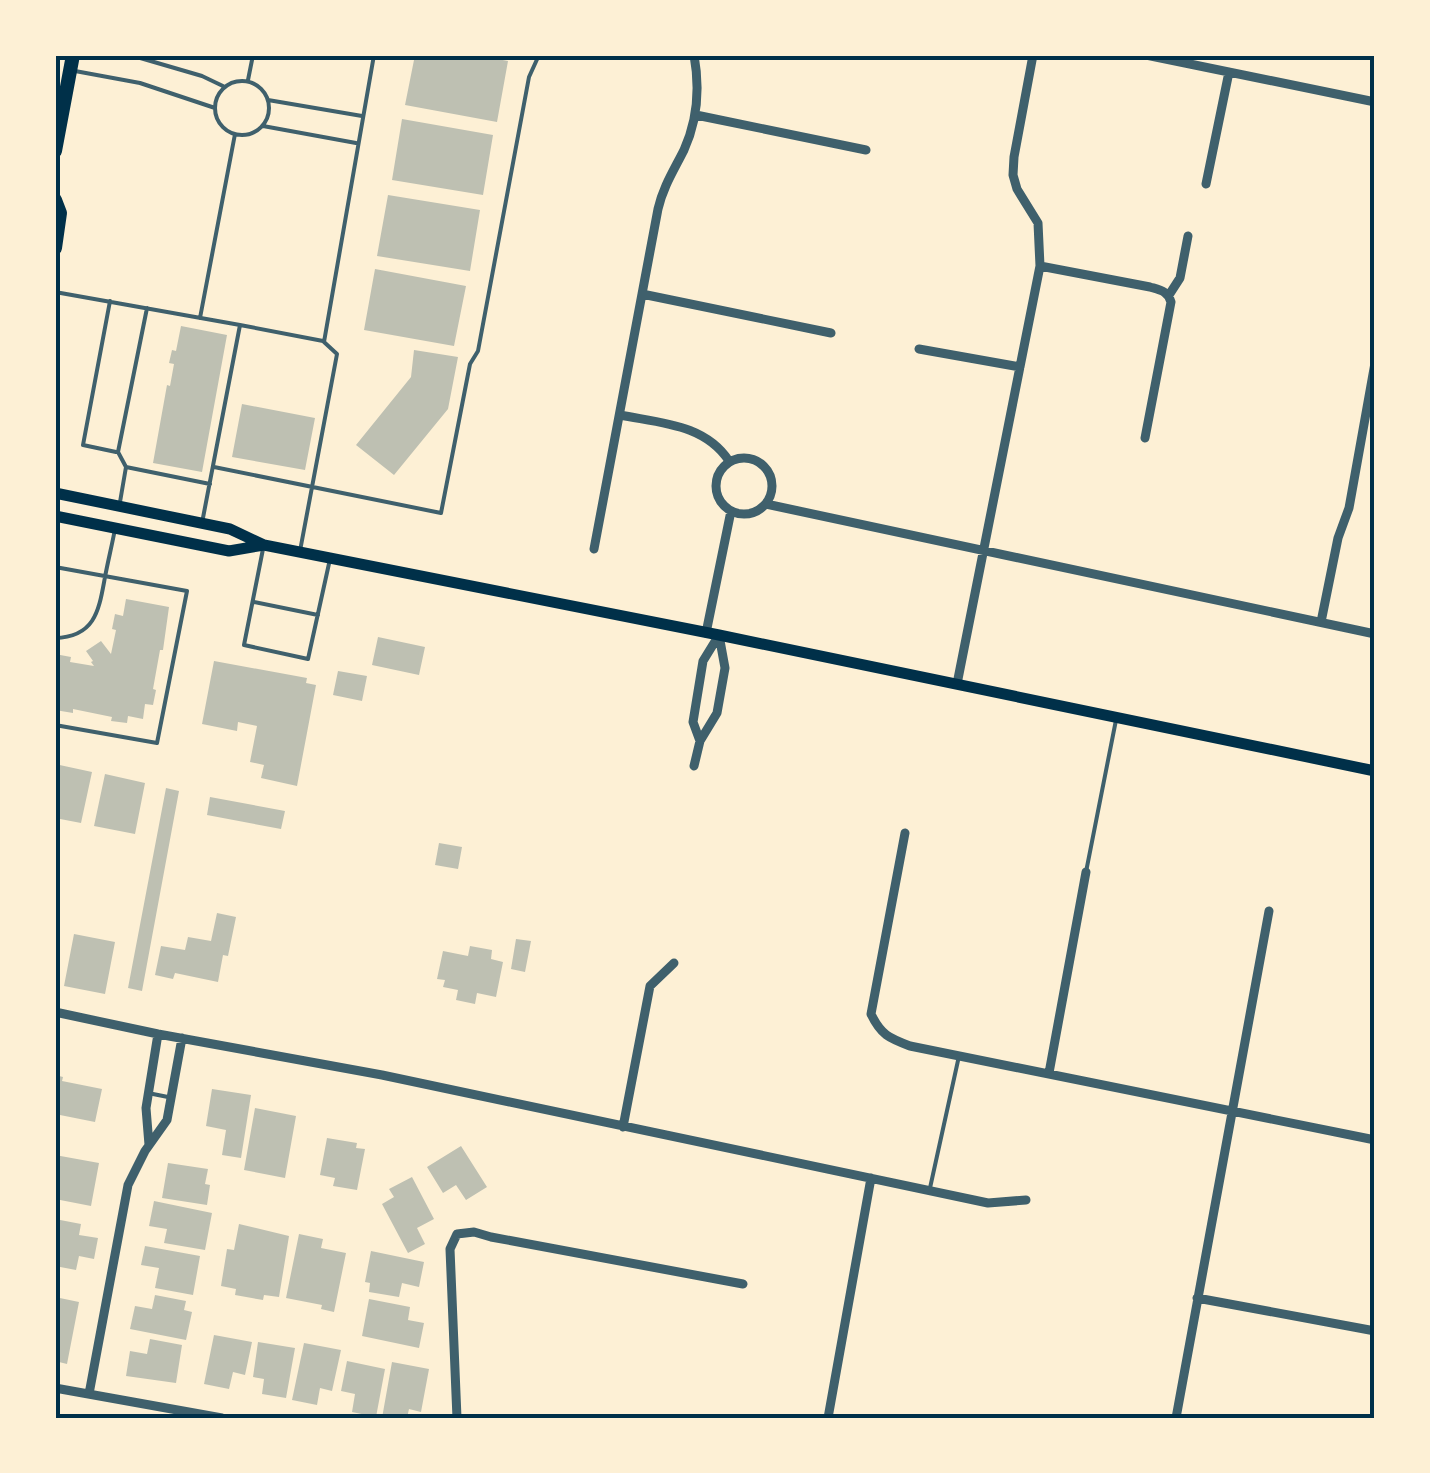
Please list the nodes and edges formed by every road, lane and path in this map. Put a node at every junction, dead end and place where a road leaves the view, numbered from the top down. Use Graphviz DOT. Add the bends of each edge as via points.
graph roads {
  1 [pos="130,55"];
  2 [pos="253,55"];
  3 [pos="374,55"];
  4 [pos="540,55"];
  5 [pos="694,55"];
  6 [pos="1034,55"];
  7 [pos="1146,55"];
  8 [pos="67,71"];
  9 [pos="1228,72"];
  10 [pos="248,81"];
  11 [pos="224,87"];
  12 [pos="268,100"];
  13 [pos="1375,102"];
  14 [pos="214,108"];
  15 [pos="696,115"];
  16 [pos="363,116"];
  17 [pos="262,126"];
  18 [pos="235,134"];
  19 [pos="358,144"];
  20 [pos="866,150"];
  21 [pos="55,151"];
  22 [pos="1206,184"];
  23 [pos="55,200"];
  24 [pos="1188,236"];
  25 [pos="55,248"];
  26 [pos="1040,266"];
  27 [pos="55,292"];
  28 [pos="642,294"];
  29 [pos="1169,295"];
  30 [pos="110,301"];
  31 [pos="147,308"];
  32 [pos="200,318"];
  33 [pos="240,325"];
  34 [pos="831,334"];
  35 [pos="324,342"];
  36 [pos="919,349"];
  37 [pos="1375,363"];
  38 [pos="1020,367"];
  39 [pos="620,415"];
  40 [pos="1145,438"];
  41 [pos="118,452"];
  42 [pos="729,462"];
  43 [pos="126,467"];
  44 [pos="214,467"];
  45 [pos="210,484"];
  46 [pos="312,487"];
  47 [pos="55,493"];
  48 [pos="766,504"];
  49 [pos="119,505"];
  50 [pos="731,511"];
  51 [pos="55,516"];
  52 [pos="202,523"];
  53 [pos="115,529"];
  54 [pos="264,544"];
  55 [pos="594,549"];
  56 [pos="300,551"];
  57 [pos="985,551"];
  58 [pos="330,557"];
  59 [pos="55,567"];
  60 [pos="105,576"];
  61 [pos="252,602"];
  62 [pos="318,615"];
  63 [pos="1321,622"];
  64 [pos="712,634"];
  65 [pos="1375,634"];
  66 [pos="55,638"];
  67 [pos="957,684"];
  68 [pos="1117,717"];
  69 [pos="55,724"];
  70 [pos="700,741"];
  71 [pos="694,766"];
  72 [pos="1375,771"];
  73 [pos="906,833"];
  74 [pos="1086,872"];
  75 [pos="1269,912"];
  76 [pos="674,963"];
  77 [pos="55,1012"];
  78 [pos="158,1034"];
  79 [pos="182,1038"];
  80 [pos="959,1056"];
  81 [pos="1049,1073"];
  82 [pos="148,1093"];
  83 [pos="171,1098"];
  84 [pos="1232,1111"];
  85 [pos="623,1127"];
  86 [pos="1375,1140"];
  87 [pos="149,1144"];
  88 [pos="872,1178"];
  89 [pos="930,1191"];
  90 [pos="1026,1200"];
  91 [pos="743,1284"];
  92 [pos="1197,1298"];
  93 [pos="1375,1331"];
  94 [pos="55,1388"];
  95 [pos="89,1394"];
  96 [pos="222,1418"];
  97 [pos="457,1418"];
  98 [pos="828,1418"];
  99 [pos="1176,1418"];
  1 -- 11 [label="lane"];
  2 -- 10 [label="lane"];
  3 -- 16 [label="lane"];
  4 -- 46 [label="lane" via="529,77 441,513"];
  5 -- 15 [label="street"];
  6 -- 26 [label="street" via="1014,175 1038,223"];
  7 -- 9 [label="street"];
  8 -- 14 [label="lane" via="140,83"];
  8 -- 21 [label="main road"];
  9 -- 13 [label="street"];
  9 -- 22 [label="street"];
  10 -- 11 [label="lane"];
  10 -- 12 [label="lane"];
  11 -- 14 [label="lane"];
  12 -- 16 [label="lane"];
  12 -- 17 [label="lane"];
  14 -- 18 [label="lane" via="220,124"];
  15 -- 20 [label="street"];
  15 -- 28 [label="street" via="663,190"];
  16 -- 19 [label="lane"];
  17 -- 18 [label="lane"];
  17 -- 19 [label="lane"];
  18 -- 32 [label="lane"];
  19 -- 35 [label="lane"];
  23 -- 25 [label="main road"];
  24 -- 29 [label="street" via="1180,278"];
  26 -- 29 [label="street"];
  26 -- 38 [label="street"];
  27 -- 30 [label="lane"];
  28 -- 34 [label="street"];
  28 -- 39 [label="street"];
  29 -- 40 [label="street"];
  30 -- 31 [label="lane"];
  30 -- 41 [label="lane" via="83,445"];
  31 -- 32 [label="lane"];
  31 -- 41 [label="lane"];
  32 -- 33 [label="lane"];
  33 -- 35 [label="lane"];
  33 -- 44 [label="lane"];
  35 -- 46 [label="lane" via="338,354"];
  36 -- 38 [label="street"];
  37 -- 63 [label="street"];
  38 -- 57 [label="street"];
  39 -- 42 [label="street" via="706,436"];
  39 -- 55 [label="street"];
  41 -- 43 [label="lane"];
  42 -- 48 [label="street" via="746,457 763,464 772,479"];
  42 -- 50 [label="street" via="716,484 720,502"];
  43 -- 45 [label="lane"];
  43 -- 49 [label="lane"];
  44 -- 45 [label="lane"];
  44 -- 46 [label="lane"];
  45 -- 52 [label="lane"];
  46 -- 56 [label="lane"];
  47 -- 49 [label="main road"];
  48 -- 50 [label="street" via="752,514"];
  48 -- 57 [label="street"];
  49 -- 52 [label="main road"];
  50 -- 64 [label="street"];
  51 -- 53 [label="main road"];
  52 -- 54 [label="main road"];
  53 -- 54 [label="main road" via="229,551"];
  53 -- 60 [label="lane"];
  54 -- 56 [label="main road"];
  54 -- 61 [label="lane"];
  56 -- 58 [label="main road"];
  57 -- 63 [label="street"];
  57 -- 67 [label="street"];
  58 -- 62 [label="lane"];
  58 -- 64 [label="main road"];
  59 -- 60 [label="lane"];
  60 -- 66 [label="lane" via="92,622"];
  60 -- 69 [label="lane" via="187,591 157,742"];
  61 -- 62 [label="lane"];
  61 -- 62 [label="lane" via="244,645 308,659"];
  63 -- 65 [label="street"];
  64 -- 67 [label="main road"];
  64 -- 70 [label="street" via="693,722"];
  64 -- 70 [label="street" via="725,668 717,712"];
  67 -- 68 [label="main road"];
  68 -- 72 [label="main road"];
  68 -- 74 [label="lane"];
  70 -- 71 [label="street"];
  73 -- 80 [label="street" via="871,1014 890,1038"];
  74 -- 81 [label="street"];
  75 -- 84 [label="street"];
  76 -- 85 [label="street" via="650,986"];
  77 -- 78 [label="street"];
  78 -- 79 [label="street"];
  78 -- 82 [label="street"];
  79 -- 83 [label="street"];
  79 -- 85 [label="street"];
  80 -- 81 [label="street"];
  80 -- 89 [label="lane"];
  81 -- 84 [label="street"];
  82 -- 83 [label="lane"];
  82 -- 87 [label="street"];
  83 -- 87 [label="street"];
  84 -- 86 [label="street"];
  84 -- 92 [label="street"];
  85 -- 88 [label="street"];
  87 -- 95 [label="street" via="128,1185"];
  88 -- 89 [label="street"];
  88 -- 98 [label="street"];
  89 -- 90 [label="street" via="988,1204"];
  91 -- 97 [label="street" via="457,1234 450,1249"];
  92 -- 93 [label="street"];
  92 -- 99 [label="street"];
  94 -- 95 [label="street"];
  95 -- 96 [label="street"];
}
